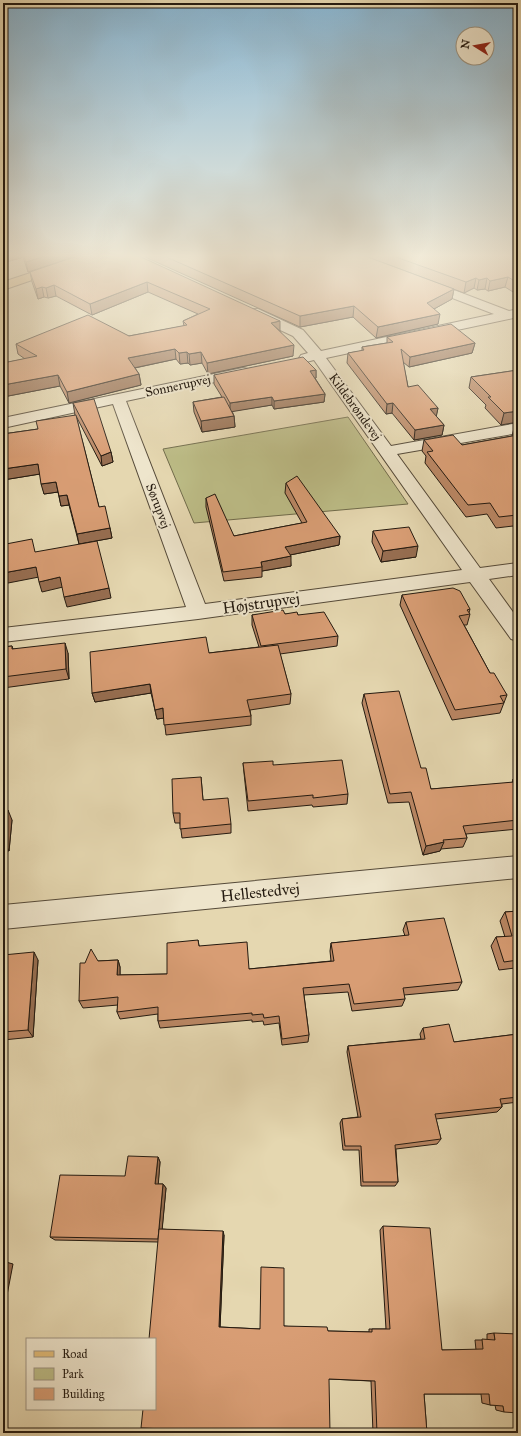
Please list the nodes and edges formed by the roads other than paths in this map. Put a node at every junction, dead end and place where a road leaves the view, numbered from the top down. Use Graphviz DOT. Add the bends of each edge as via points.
graph roads {
  1 [pos="277,323"];
  2 [pos="471,323"];
  3 [pos="318,356"];
  4 [pos="295,361"];
  5 [pos="257,369"];
  6 [pos="118,399"];
  7 [pos="3,423"];
  8 [pos="518,428"];
  9 [pos="387,451"];
  10 [pos="518,569"];
  11 [pos="475,574"];
  12 [pos="198,612"];
  13 [pos="518,634"];
  14 [pos="3,635"];
  15 [pos="518,867"];
  16 [pos="3,917"];
  1 -- 3 [label="street, Kildebrøndevej" via="298,333"];
  2 -- 3 [label="street"];
  3 -- 4 [label="street"];
  3 -- 9 [label="street, Kildebrøndevej"];
  5 -- 6 [label="street, Sonnerupvej"];
  6 -- 7 [label="street, Sonnerupvej"];
  6 -- 12 [label="street, Sørupvej"];
  8 -- 9 [label="street"];
  9 -- 11 [label="street, Kildebrøndevej"];
  10 -- 11 [label="street, Højstrupvej"];
  11 -- 12 [label="street, Højstrupvej"];
  11 -- 13 [label="street, Kildebrøndevej"];
  12 -- 14 [label="street, Højstrupvej"];
  15 -- 16 [label="street, Hellestedvej"];
}
